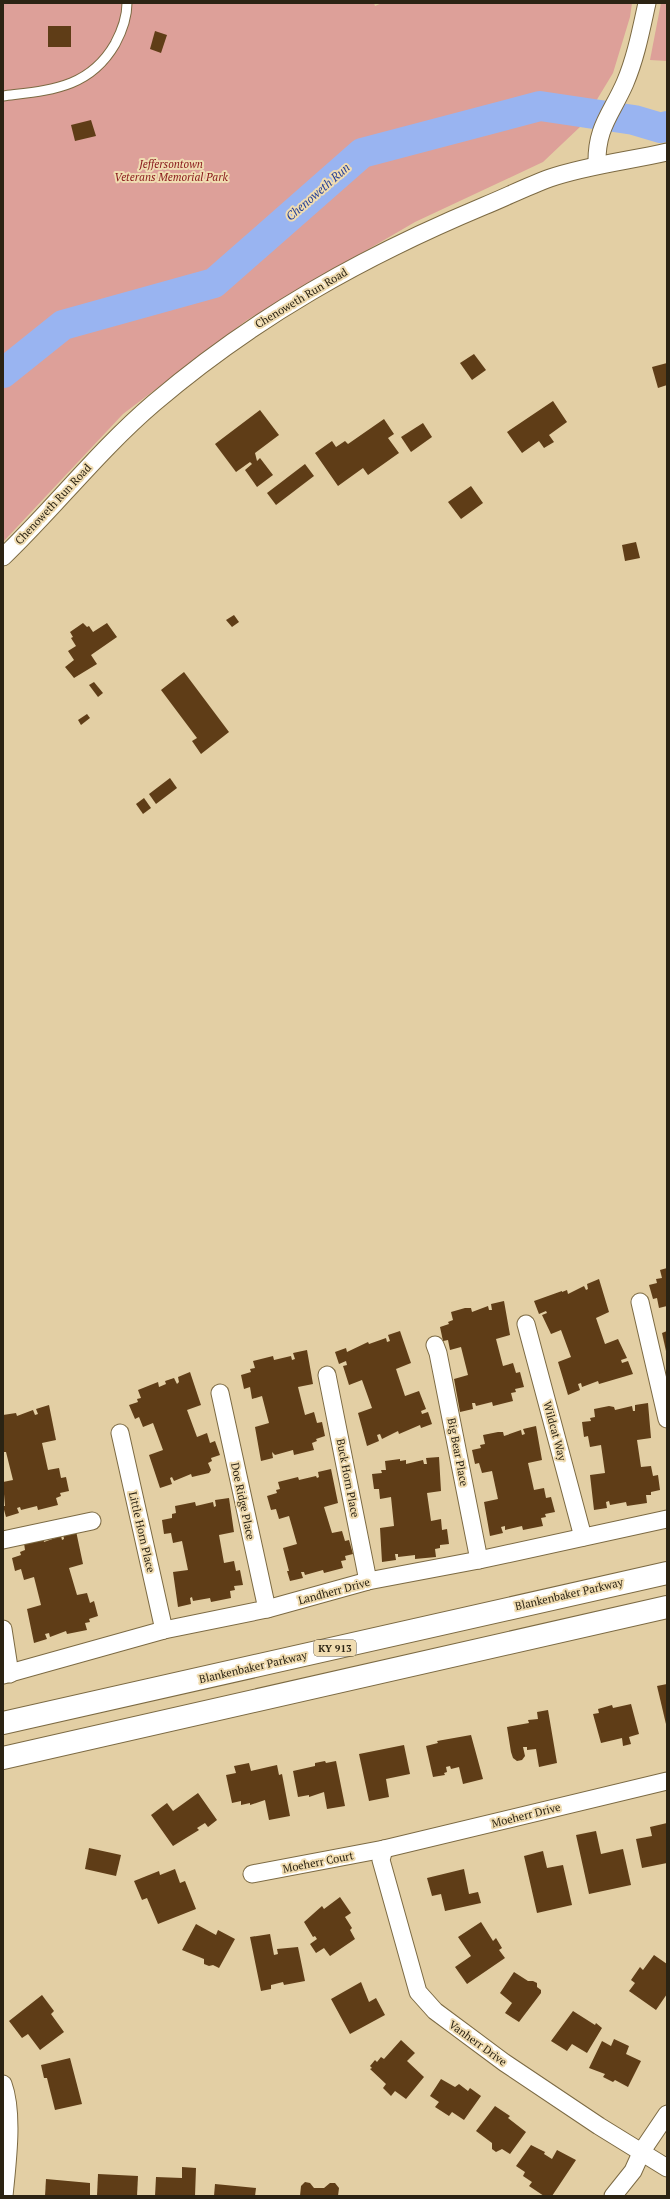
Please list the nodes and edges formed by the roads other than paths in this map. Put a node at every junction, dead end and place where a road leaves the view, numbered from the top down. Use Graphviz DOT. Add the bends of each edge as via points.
graph roads {
  1 [pos="127,3"];
  2 [pos="647,3"];
  3 [pos="3,96"];
  4 [pos="667,152"];
  5 [pos="597,165"];
  6 [pos="3,557"];
  7 [pos="640,1302"];
  8 [pos="526,1324"];
  9 [pos="435,1345"];
  10 [pos="327,1375"];
  11 [pos="664,1388"];
  12 [pos="220,1393"];
  13 [pos="667,1419"];
  14 [pos="120,1433"];
  15 [pos="667,1519"];
  16 [pos="92,1521"];
  17 [pos="583,1537"];
  18 [pos="3,1540"];
  19 [pos="479,1560"];
  20 [pos="667,1572"];
  21 [pos="368,1581"];
  22 [pos="667,1607"];
  23 [pos="267,1609"];
  24 [pos="3,1629"];
  25 [pos="164,1630"];
  26 [pos="7,1674"];
  27 [pos="3,1723"];
  28 [pos="3,1758"];
  29 [pos="667,1781"];
  30 [pos="384,1849"];
  31 [pos="252,1874"];
  32 [pos="3,2084"];
  33 [pos="667,2114"];
  34 [pos="642,2151"];
  35 [pos="667,2168"];
  36 [pos="4,2196"];
  37 [pos="613,2196"];
  1 -- 3 [label="lane" via="125,19 118,38 107,56 91,72 80,80 56,89"];
  2 -- 5 [label="street" via="625,83 603,125 597,148"];
  4 -- 5 [label="street, Chenoweth Run Road"];
  5 -- 6 [label="street, Chenoweth Run Road" via="550,178 430,228 338,274 281,308 212,356 153,404 106,448"];
  7 -- 11 [label="street"];
  8 -- 17 [label="street, Wildcat Way"];
  9 -- 19 [label="street, Big Bear Place"];
  10 -- 21 [label="street, Buck Horn Place"];
  11 -- 13 [label="street"];
  12 -- 23 [label="street, Doe Ridge Place"];
  14 -- 25 [label="street, Little Horn Place"];
  15 -- 17 [label="street, Landherr Drive"];
  16 -- 18 [label="street"];
  17 -- 19 [label="street, Landherr Drive"];
  19 -- 21 [label="street, Landherr Drive"];
  20 -- 27 [label="main road, Blankenbaker Parkway / KY 913"];
  21 -- 23 [label="street, Landherr Drive"];
  22 -- 28 [label="main road"];
  23 -- 25 [label="street, Landherr Drive"];
  24 -- 26 [label="street"];
  25 -- 26 [label="street, Landherr Drive"];
  29 -- 30 [label="street, Moeherr Drive"];
  30 -- 31 [label="street, Moeherr Court"];
  30 -- 34 [label="street, Vanherr Drive" via="381,1860 418,1992 435,2011 505,2063 599,2126"];
  32 -- 36 [label="street" via="7,2096 8,2153"];
  33 -- 34 [label="street"];
  34 -- 35 [label="street, Vanherr Drive"];
  34 -- 37 [label="street" via="633,2172"];
}
